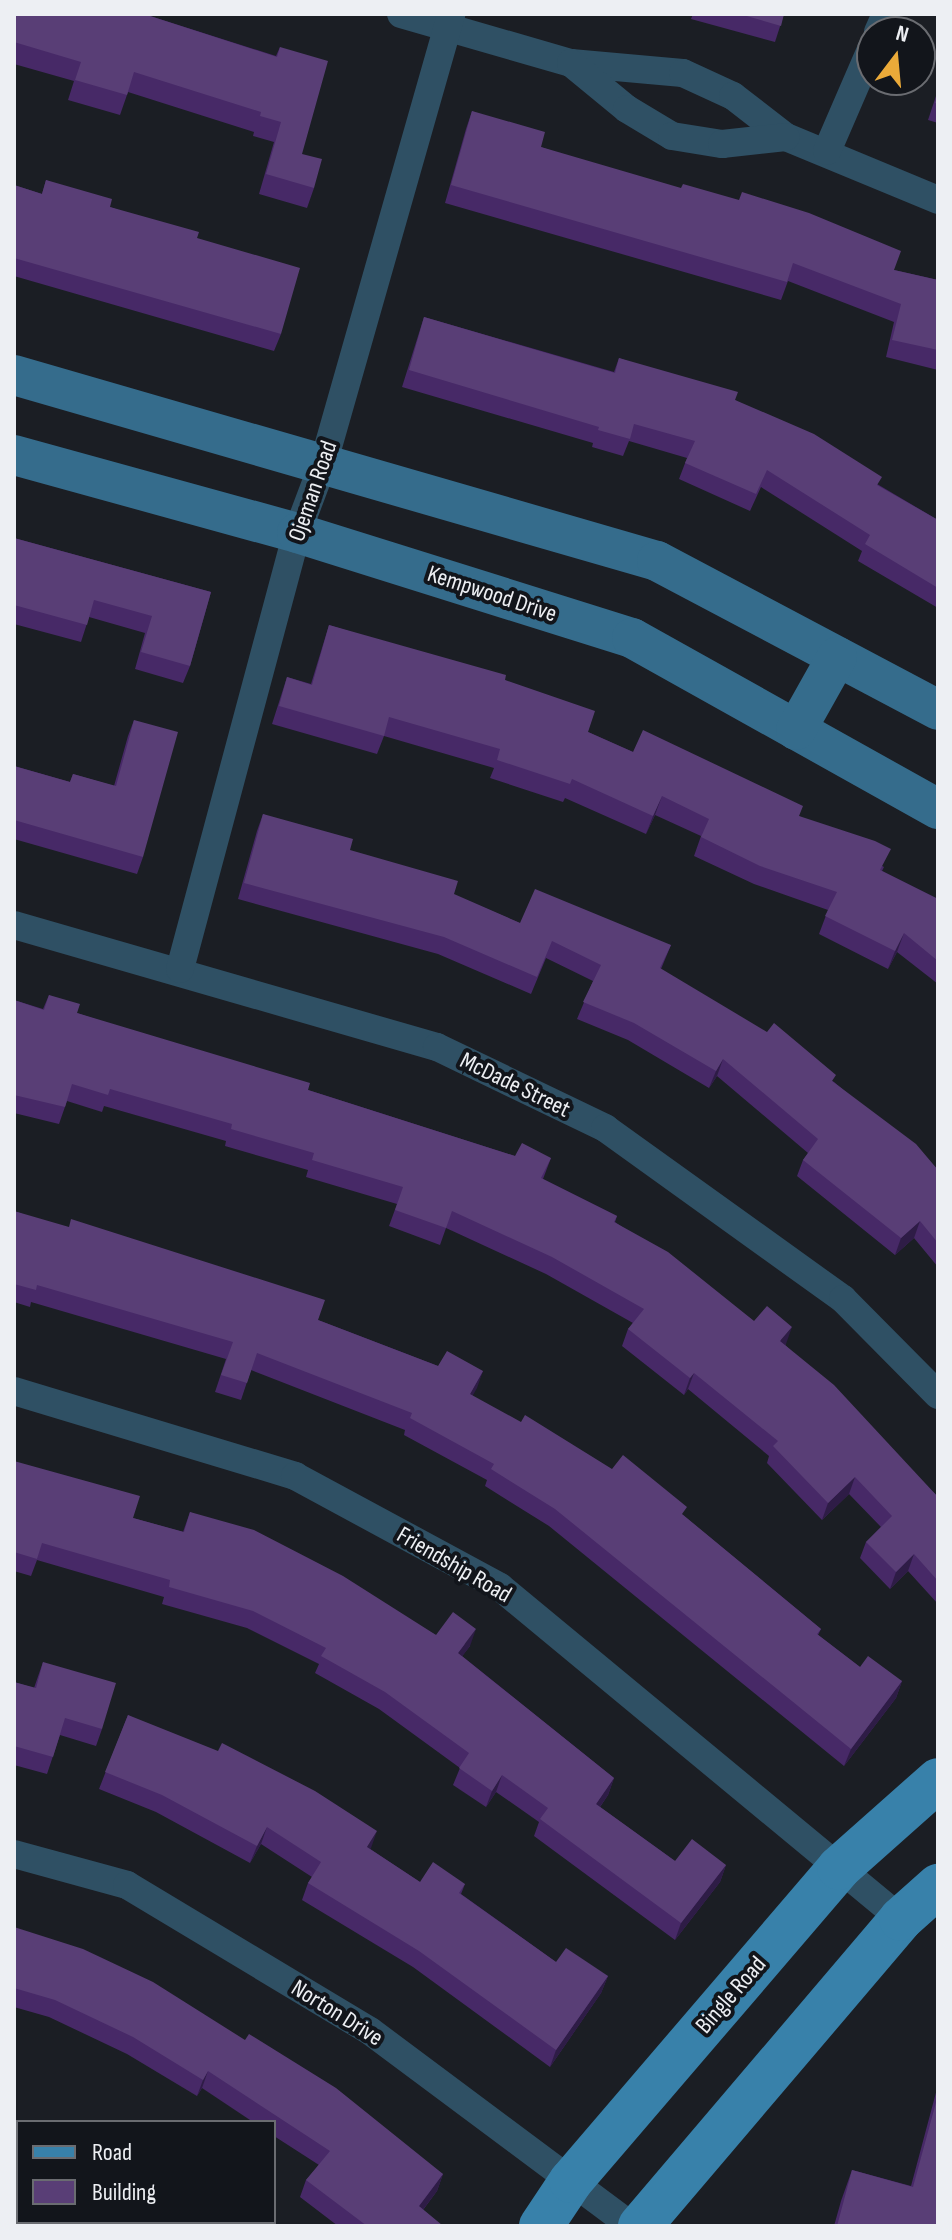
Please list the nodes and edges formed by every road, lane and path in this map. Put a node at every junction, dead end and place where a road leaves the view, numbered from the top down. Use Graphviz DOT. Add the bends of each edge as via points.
graph roads {
  1 [pos="401,14"];
  2 [pos="450,20"];
  3 [pos="571,63"];
  4 [pos="856,84"];
  5 [pos="786,137"];
  6 [pos="827,151"];
  7 [pos="938,200"];
  8 [pos="14,375"];
  9 [pos="14,455"];
  10 [pos="324,461"];
  11 [pos="297,533"];
  12 [pos="837,657"];
  13 [pos="938,710"];
  14 [pos="796,730"];
  15 [pos="938,809"];
  16 [pos="14,925"];
  17 [pos="180,969"];
  18 [pos="14,1391"];
  19 [pos="938,1395"];
  20 [pos="938,1780"];
  21 [pos="14,1854"];
  22 [pos="839,1868"];
  23 [pos="938,1886"];
  24 [pos="901,1919"];
  25 [pos="571,2181"];
  26 [pos="541,2226"];
  27 [pos="632,2226"];
  28 [pos="640,2226"];
  1 -- 2 [label="street"];
  2 -- 3 [label="street"];
  2 -- 10 [label="street, Ojeman Road"];
  3 -- 5 [label="street" via="683,73 733,96"];
  3 -- 5 [label="street" via="627,109 672,136 722,144"];
  4 -- 6 [label="street"];
  5 -- 6 [label="street"];
  6 -- 7 [label="street"];
  8 -- 10 [label="main road"];
  9 -- 11 [label="main road, Kempwood Drive"];
  10 -- 11 [label="street, Ojeman Road"];
  10 -- 12 [label="main road" via="657,561"];
  11 -- 14 [label="main road, Kempwood Drive" via="632,638"];
  11 -- 17 [label="street, Ojeman Road"];
  12 -- 13 [label="main road"];
  12 -- 14 [label="main road"];
  14 -- 15 [label="main road, Kempwood Drive"];
  16 -- 17 [label="street, McDade Street"];
  17 -- 19 [label="street, McDade Street" via="437,1047 605,1128 843,1299"];
  18 -- 22 [label="street, Friendship Road" via="295,1476 500,1587"];
  20 -- 22 [label="main road, Bingle Road"];
  21 -- 25 [label="street, Norton Drive" via="127,1885 370,2031"];
  22 -- 24 [label="street, Friendship Road"];
  22 -- 25 [label="main road, Bingle Road"];
  23 -- 24 [label="main road"];
  24 -- 28 [label="main road"];
  25 -- 26 [label="main road, Bingle Road"];
  25 -- 27 [label="street, Norton Drive"];
}
